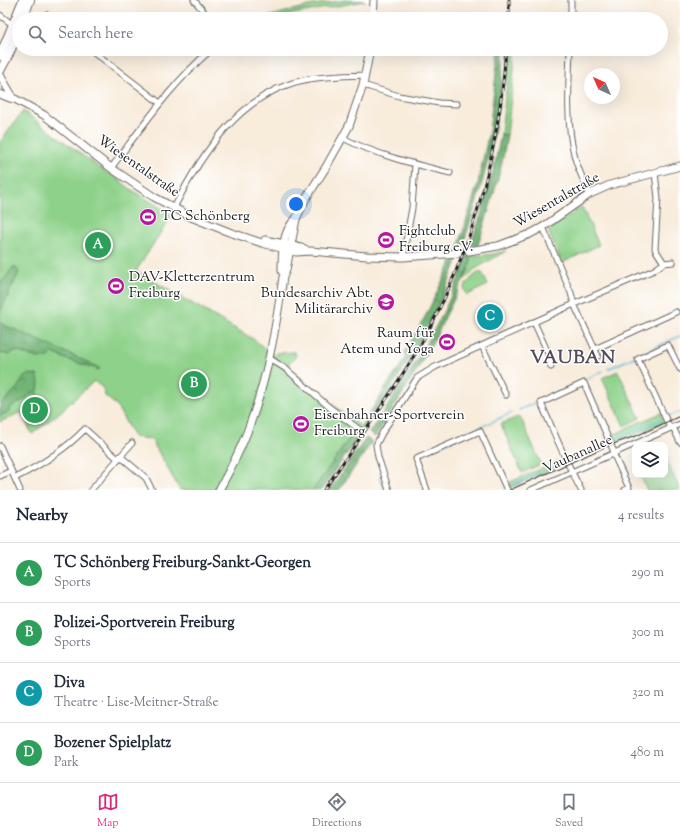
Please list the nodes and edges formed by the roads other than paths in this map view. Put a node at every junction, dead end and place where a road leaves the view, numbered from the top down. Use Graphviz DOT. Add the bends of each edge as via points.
graph roads {
  1 [pos="23,0"];
  2 [pos="30,0"];
  3 [pos="194,0"];
  4 [pos="374,0"];
  5 [pos="571,0"];
  6 [pos="20,12"];
  7 [pos="26,12"];
  8 [pos="204,12"];
  9 [pos="373,12"];
  10 [pos="571,12"];
  11 [pos="0,15"];
  12 [pos="12,24"];
  13 [pos="12,34"];
  14 [pos="12,42"];
  15 [pos="0,56"];
  16 [pos="99,56"];
  17 [pos="205,56"];
  18 [pos="369,56"];
  19 [pos="570,56"];
  20 [pos="0,71"];
  21 [pos="0,75"];
  22 [pos="365,75"];
  23 [pos="363,85"];
  24 [pos="0,88"];
  25 [pos="6,96"];
  26 [pos="160,102"];
  27 [pos="457,104"];
  28 [pos="343,138"];
  29 [pos="415,165"];
  30 [pos="680,166"];
  31 [pos="111,168"];
  32 [pos="450,173"];
  33 [pos="655,173"];
  34 [pos="590,194"];
  35 [pos="174,208"];
  36 [pos="543,228"];
  37 [pos="287,247"];
  38 [pos="459,252"];
  39 [pos="469,252"];
  40 [pos="403,257"];
  41 [pos="673,262"];
  42 [pos="664,263"];
  43 [pos="574,304"];
  44 [pos="676,312"];
  45 [pos="534,322"];
  46 [pos="482,346"];
  47 [pos="595,349"];
  48 [pos="598,356"];
  49 [pos="269,358"];
  50 [pos="551,367"];
  51 [pos="680,369"];
  52 [pos="506,395"];
  53 [pos="680,424"];
  54 [pos="672,427"];
  55 [pos="360,430"];
  56 [pos="132,442"];
  57 [pos="680,442"];
  58 [pos="0,446"];
  59 [pos="613,452"];
  60 [pos="119,458"];
  61 [pos="11,471"];
  62 [pos="571,472"];
  63 [pos="0,476"];
  64 [pos="15,478"];
  65 [pos="20,490"];
  66 [pos="91,490"];
  67 [pos="152,490"];
  68 [pos="219,490"];
  69 [pos="389,490"];
  70 [pos="427,490"];
  71 [pos="507,490"];
  72 [pos="531,490"];
  73 [pos="581,490"];
  74 [pos="625,490"];
  1 -- 6 [label="main road"];
  2 -- 7 [label="main road"];
  3 -- 8 [label="street"];
  4 -- 9 [label="main road"];
  5 -- 10 [label="street"];
  11 -- 12 [label="street"];
  13 -- 15 [label="main road"];
  14 -- 20 [label="main road"];
  16 -- 26 [label="street"];
  17 -- 26 [label="street"];
  18 -- 22 [label="main road"];
  19 -- 34 [label="street" via="570,131 574,155"];
  21 -- 25 [label="main road"];
  22 -- 23 [label="main road"];
  22 -- 35 [label="street" via="303,80 274,91 255,102 239,115 213,146"];
  23 -- 27 [label="street" via="399,96"];
  23 -- 28 [label="main road"];
  24 -- 25 [label="main road, Wiesentalstraße"];
  25 -- 31 [label="main road, Wiesentalstraße" via="44,115"];
  26 -- 31 [label="street"];
  28 -- 29 [label="street"];
  28 -- 37 [label="main road" via="305,200"];
  29 -- 32 [label="street"];
  29 -- 40 [label="street" via="412,208"];
  30 -- 33 [label="main road, Wiesentalstraße"];
  31 -- 35 [label="main road, Wiesentalstraße"];
  33 -- 34 [label="main road, Wiesentalstraße" via="621,181"];
  33 -- 42 [label="street" via="658,198 655,249"];
  34 -- 36 [label="main road, Wiesentalstraße"];
  35 -- 37 [label="main road, Wiesentalstraße" via="200,221 256,240"];
  36 -- 39 [label="main road, Wiesentalstraße" via="516,240"];
  36 -- 43 [label="street"];
  37 -- 40 [label="main road, Wiesentalstraße" via="367,256"];
  37 -- 49 [label="main road"];
  38 -- 40 [label="main road, Wiesentalstraße"];
  41 -- 42 [label="street"];
  42 -- 43 [label="street" via="654,270"];
  43 -- 45 [label="street"];
  43 -- 47 [label="street"];
  44 -- 47 [label="street"];
  45 -- 46 [label="street"];
  45 -- 50 [label="street"];
  46 -- 52 [label="street"];
  46 -- 69 [label="street" via="417,378 382,432 376,445"];
  47 -- 48 [label="street"];
  49 -- 55 [label="street"];
  49 -- 68 [label="main road" via="249,428"];
  51 -- 54 [label="street" via="668,345 638,359"];
  53 -- 54 [label="street, Vaubanallee"];
  54 -- 57 [label="street"];
  54 -- 59 [label="street, Vaubanallee"];
  56 -- 60 [label="street"];
  58 -- 61 [label="street"];
  59 -- 62 [label="street, Vaubanallee"];
  59 -- 62 [label="street" via="584,383 541,403"];
  59 -- 74 [label="street" via="629,488"];
  60 -- 64 [label="street" via="85,429 49,460"];
  60 -- 66 [label="street"];
  60 -- 67 [label="street" via="146,478"];
  61 -- 63 [label="street"];
  61 -- 64 [label="street"];
  62 -- 72 [label="street, Vaubanallee"];
  62 -- 73 [label="street"];
  64 -- 65 [label="street"];
  70 -- 71 [label="street" via="416,459 480,430"];
}
